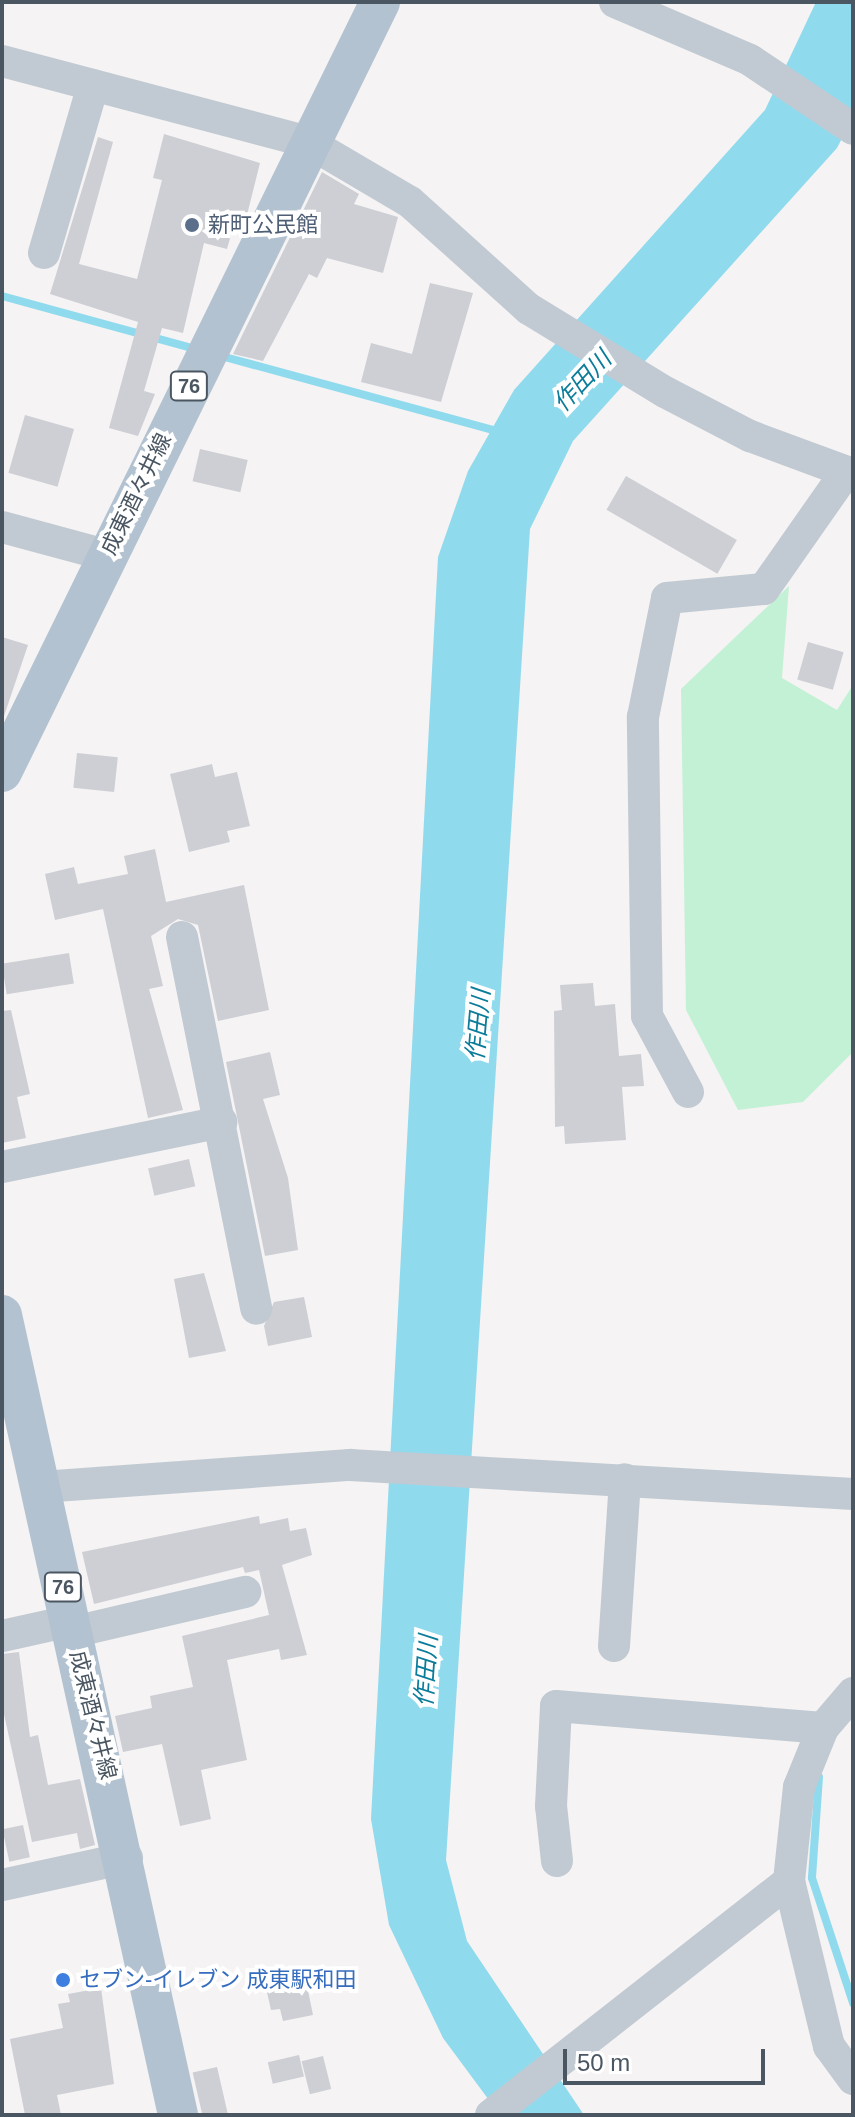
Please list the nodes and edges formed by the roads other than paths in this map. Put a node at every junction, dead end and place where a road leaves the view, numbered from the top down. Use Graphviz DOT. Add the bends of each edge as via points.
graph roads {
  1 [pos="380,2"];
  2 [pos="615,2"];
  3 [pos="2,61"];
  4 [pos="93,85"];
  5 [pos="853,129"];
  6 [pos="308,142"];
  7 [pos="44,253"];
  8 [pos="850,473"];
  9 [pos="2,527"];
  10 [pos="106,555"];
  11 [pos="2,772"];
  12 [pos="182,937"];
  13 [pos="688,1092"];
  14 [pos="221,1122"];
  15 [pos="2,1167"];
  16 [pos="256,1309"];
  17 [pos="2,1320"];
  18 [pos="625,1479"];
  19 [pos="41,1487"];
  20 [pos="853,1494"];
  21 [pos="245,1592"];
  22 [pos="72,1627"];
  23 [pos="2,1636"];
  24 [pos="614,1646"];
  25 [pos="853,1693"];
  26 [pos="823,1728"];
  27 [pos="127,1858"];
  28 [pos="557,1861"];
  29 [pos="789,1881"];
  30 [pos="2,1885"];
  31 [pos="853,2079"];
  32 [pos="493,2114"];
  33 [pos="178,2115"];
  1 -- 6 [label="main road, 成東酒々井線 / 76"];
  2 -- 5 [label="street" via="750,60"];
  3 -- 4 [label="street"];
  4 -- 6 [label="street"];
  4 -- 7 [label="street"];
  6 -- 8 [label="street" via="410,202 529,309 665,392"];
  6 -- 10 [label="main road, 成東酒々井線 / 76"];
  8 -- 13 [label="street" via="764,589 667,598 643,717 650,868 647,1016"];
  9 -- 10 [label="street"];
  10 -- 11 [label="main road, 成東酒々井線 / 76"];
  12 -- 14 [label="street"];
  14 -- 15 [label="street"];
  14 -- 16 [label="street"];
  17 -- 19 [label="main road, 成東酒々井線 / 76"];
  18 -- 19 [label="street" via="350,1465"];
  18 -- 20 [label="street"];
  18 -- 24 [label="street"];
  19 -- 22 [label="main road, 成東酒々井線 / 76"];
  21 -- 22 [label="street"];
  22 -- 23 [label="street"];
  22 -- 27 [label="main road, 成東酒々井線 / 76"];
  25 -- 26 [label="street"];
  26 -- 28 [label="street" via="556,1706 551,1806"];
  26 -- 29 [label="street" via="799,1787"];
  27 -- 30 [label="street"];
  27 -- 33 [label="main road, 成東酒々井線 / 76"];
  29 -- 31 [label="street" via="829,2046"];
  29 -- 32 [label="street"];
}
